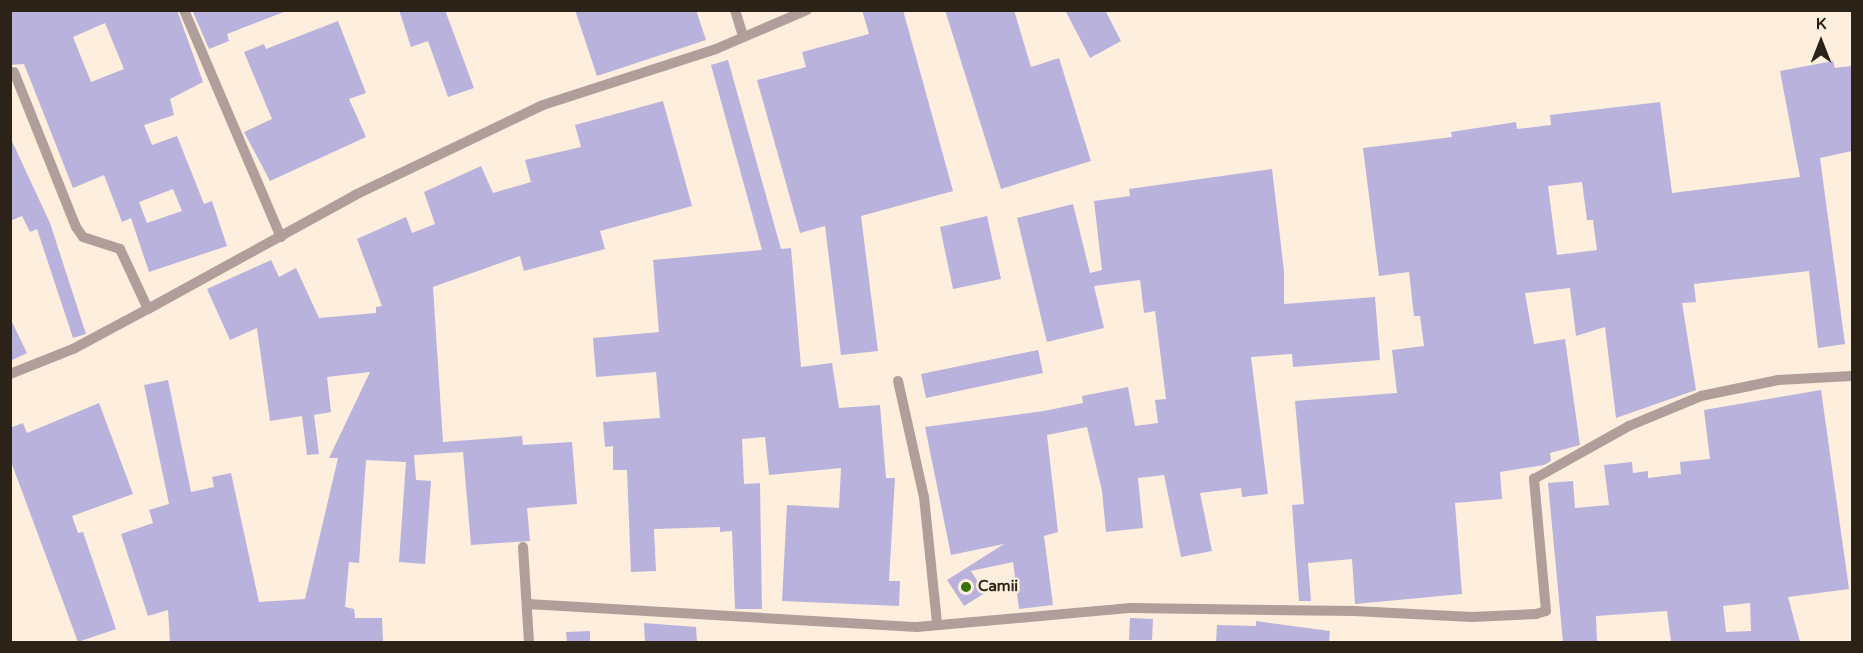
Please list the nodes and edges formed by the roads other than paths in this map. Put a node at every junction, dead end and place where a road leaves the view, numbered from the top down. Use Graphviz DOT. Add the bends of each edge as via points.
graph roads {
  1 [pos="183,10"];
  2 [pos="735,10"];
  3 [pos="807,10"];
  4 [pos="743,37"];
  5 [pos="14,72"];
  6 [pos="281,237"];
  7 [pos="148,309"];
  8 [pos="10,374"];
  9 [pos="1852,376"];
  10 [pos="898,381"];
  11 [pos="523,547"];
  12 [pos="528,604"];
  13 [pos="937,624"];
  14 [pos="529,642"];
  1 -- 6 [label="street"];
  2 -- 4 [label="street"];
  3 -- 4 [label="street"];
  4 -- 6 [label="street" via="543,105 355,195"];
  5 -- 7 [label="street" via="76,227 83,237 120,249"];
  6 -- 7 [label="street"];
  7 -- 8 [label="street" via="73,349"];
  9 -- 13 [label="street" via="1778,380 1701,396 1629,426 1534,479 1546,610 1536,614 1472,617 1354,610 1131,608"];
  10 -- 13 [label="street" via="924,497"];
  11 -- 12 [label="street"];
  12 -- 13 [label="street" via="917,627"];
  12 -- 14 [label="street"];
}
